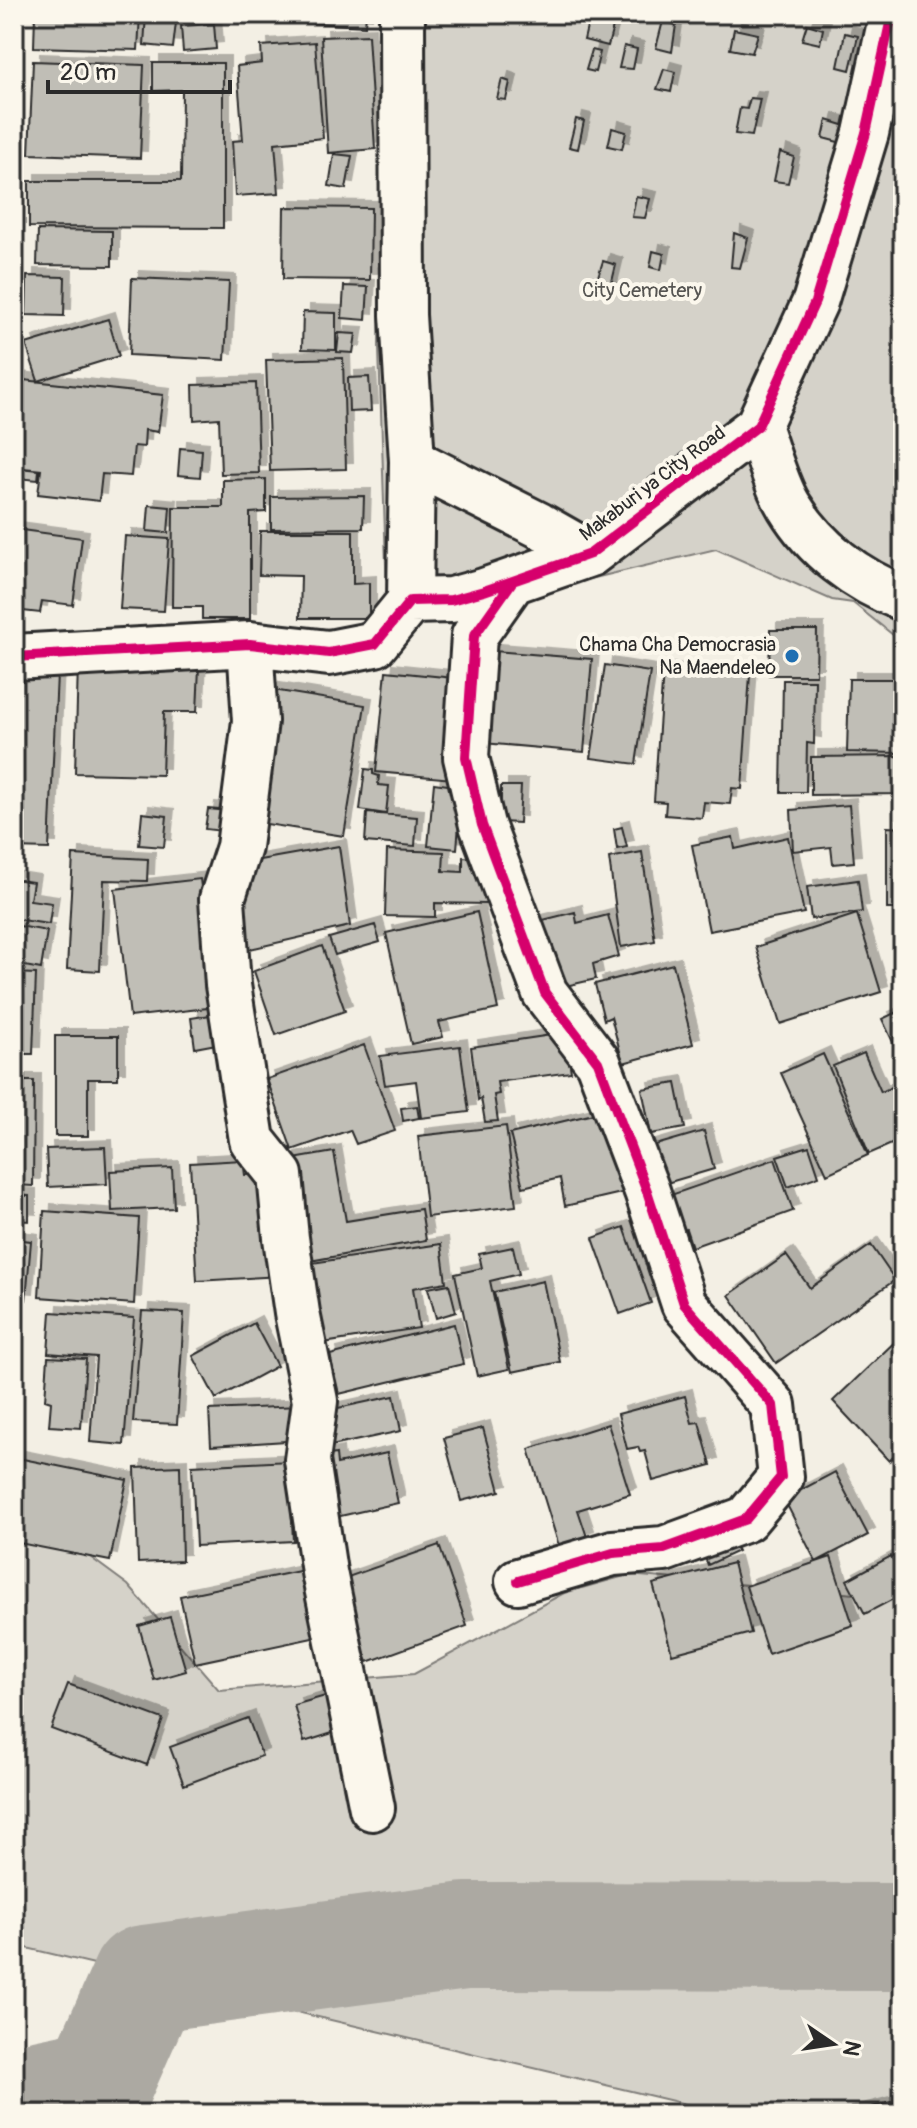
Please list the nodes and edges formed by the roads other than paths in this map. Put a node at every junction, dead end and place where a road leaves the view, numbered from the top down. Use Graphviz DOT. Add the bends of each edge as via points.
graph roads {
  1 [pos="402,14"];
  2 [pos="892,14"];
  3 [pos="758,426"];
  4 [pos="412,461"];
  5 [pos="590,554"];
  6 [pos="512,582"];
  7 [pos="903,598"];
  8 [pos="410,601"];
  9 [pos="250,644"];
  10 [pos="14,657"];
  11 [pos="518,1581"];
  12 [pos="372,1808"];
  1 -- 4 [label="street" via="403,315"];
  2 -- 3 [label="street, Makaburi ya City Road" via="866,133 815,302"];
  3 -- 5 [label="street, Makaburi ya City Road"];
  3 -- 7 [label="street" via="789,506 830,555 875,587"];
  4 -- 5 [label="street"];
  4 -- 8 [label="street"];
  5 -- 6 [label="street, Makaburi ya City Road"];
  6 -- 8 [label="street, Makaburi ya City Road" via="451,600"];
  6 -- 11 [label="street" via="474,636 466,757 482,825 545,993 598,1062 684,1304 773,1405 781,1477 746,1519 664,1549 613,1553"];
  8 -- 9 [label="street" via="375,644 329,653"];
  9 -- 10 [label="street"];
  9 -- 12 [label="street" via="255,721 239,847 222,899 228,985 252,1140 280,1175 297,1313 315,1401 307,1460"];
}
